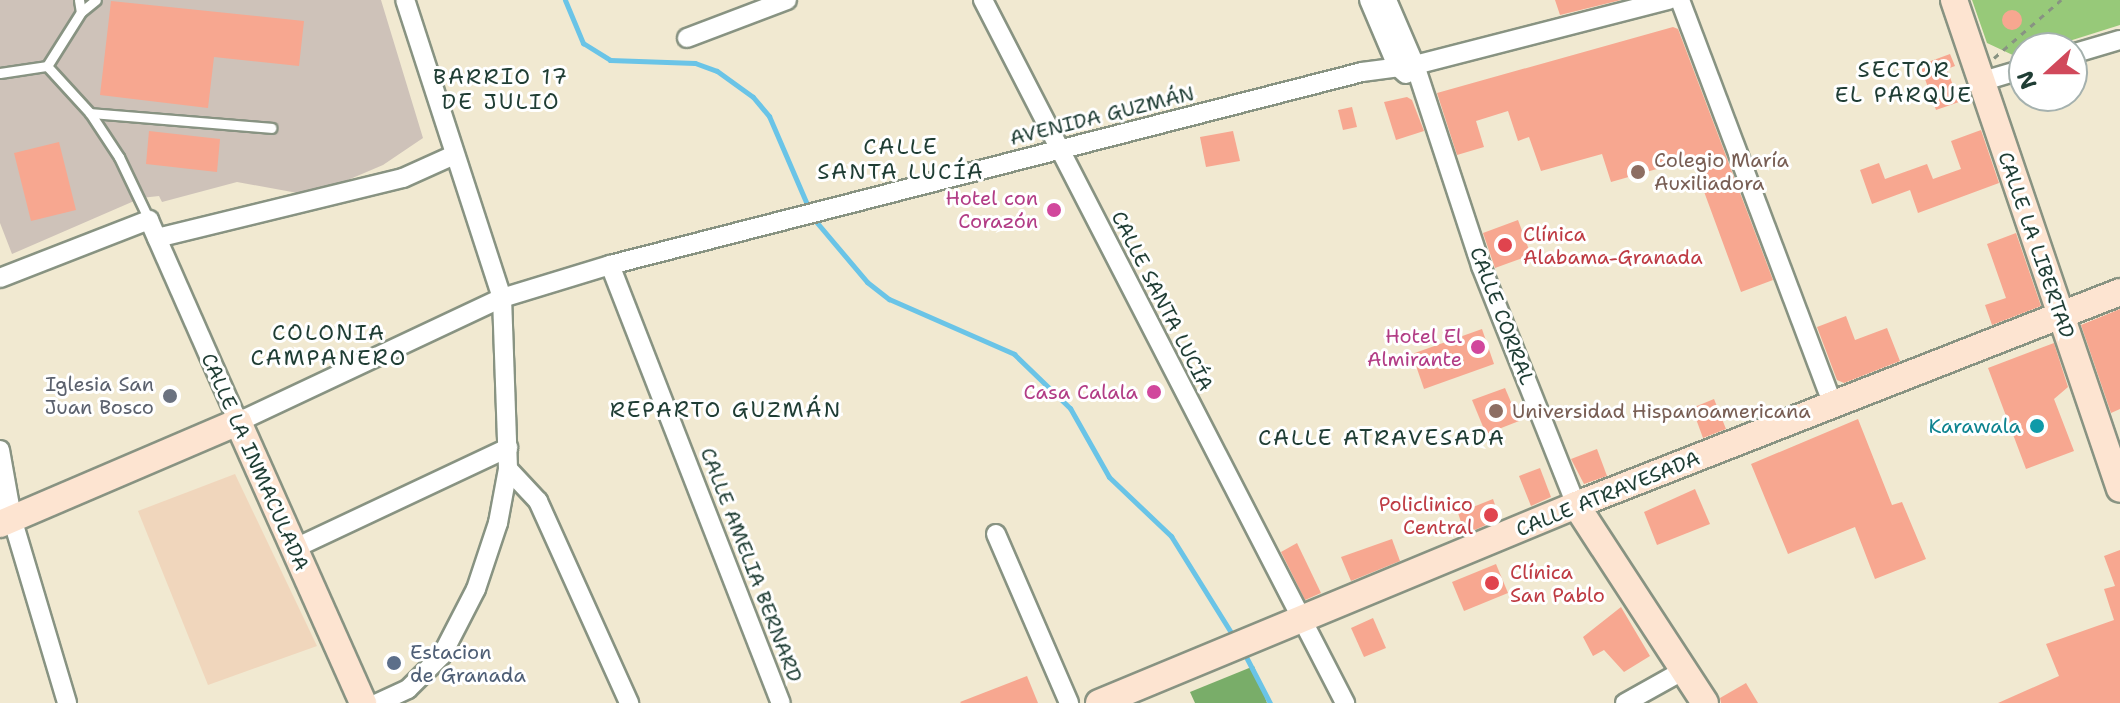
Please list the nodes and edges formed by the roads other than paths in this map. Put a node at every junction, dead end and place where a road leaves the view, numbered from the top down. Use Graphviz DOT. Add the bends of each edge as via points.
graph roads {
  1 [pos="79,0"];
  2 [pos="96,0"];
  3 [pos="405,0"];
  4 [pos="787,0"];
  5 [pos="983,0"];
  6 [pos="1369,0"];
  7 [pos="1387,0"];
  8 [pos="1669,0"];
  9 [pos="1680,0"];
  10 [pos="1954,0"];
  11 [pos="81,12"];
  12 [pos="687,38"];
  13 [pos="2120,40"];
  14 [pos="2088,49"];
  15 [pos="47,66"];
  16 [pos="1410,71"];
  17 [pos="2008,72"];
  18 [pos="0,73"];
  19 [pos="1978,78"];
  20 [pos="90,113"];
  21 [pos="271,128"];
  22 [pos="1059,149"];
  23 [pos="454,155"];
  24 [pos="149,220"];
  25 [pos="157,238"];
  26 [pos="610,265"];
  27 [pos="0,278"];
  28 [pos="2120,292"];
  29 [pos="502,298"];
  30 [pos="2061,317"];
  31 [pos="1833,404"];
  32 [pos="238,422"];
  33 [pos="508,448"];
  34 [pos="0,450"];
  35 [pos="508,469"];
  36 [pos="2120,489"];
  37 [pos="1576,505"];
  38 [pos="4,513"];
  39 [pos="996,534"];
  40 [pos="293,549"];
  41 [pos="1302,623"];
  42 [pos="1684,670"];
  43 [pos="67,703"];
  44 [pos="363,703"];
  45 [pos="378,703"];
  46 [pos="629,703"];
  47 [pos="781,703"];
  48 [pos="1069,703"];
  49 [pos="1099,703"];
  50 [pos="1345,703"];
  51 [pos="1625,703"];
  52 [pos="1705,703"];
  1 -- 11 [label="lane"];
  2 -- 11 [label="lane"];
  3 -- 23 [label="street"];
  4 -- 12 [label="street"];
  5 -- 22 [label="street, CALLE SANTA LUCÍA"];
  6 -- 16 [label="street, CALLE CORRAL"];
  7 -- 16 [label="street, CALLE CORRAL"];
  8 -- 16 [label="street, AVENIDA GUZMÁN"];
  9 -- 31 [label="street"];
  10 -- 19 [label="street, CALLE LA LIBERTAD"];
  11 -- 15 [label="lane"];
  13 -- 14 [label="street"];
  15 -- 18 [label="lane"];
  15 -- 20 [label="lane"];
  16 -- 22 [label="street, AVENIDA GUZMÁN"];
  16 -- 37 [label="street, CALLE CORRAL"];
  17 -- 19 [label="street"];
  19 -- 30 [label="street, CALLE LA LIBERTAD"];
  20 -- 21 [label="lane"];
  20 -- 24 [label="lane" via="119,157"];
  22 -- 26 [label="street, AVENIDA GUZMÁN"];
  22 -- 41 [label="street, CALLE SANTA LUCÍA"];
  23 -- 25 [label="street" via="403,178"];
  23 -- 29 [label="street"];
  24 -- 25 [label="street, CALLE LA INMACULADA"];
  24 -- 27 [label="street"];
  25 -- 32 [label="street, CALLE LA INMACULADA"];
  26 -- 29 [label="street, AVENIDA GUZMÁN"];
  26 -- 47 [label="street, CALLE AMELIA BERNARD"];
  28 -- 30 [label="street, CALLE ATRAVESADA"];
  29 -- 32 [label="street, AVENIDA GUZMÁN"];
  29 -- 33 [label="street"];
  30 -- 31 [label="street, CALLE ATRAVESADA"];
  30 -- 36 [label="street, CALLE LA LIBERTAD"];
  31 -- 37 [label="street, CALLE ATRAVESADA"];
  32 -- 38 [label="street"];
  32 -- 40 [label="street, CALLE LA INMACULADA"];
  33 -- 35 [label="street"];
  33 -- 40 [label="street"];
  34 -- 38 [label="street" via="10,483"];
  35 -- 45 [label="street" via="498,523 476,589 442,655 408,689"];
  35 -- 46 [label="street" via="538,501"];
  37 -- 41 [label="street, CALLE ATRAVESADA"];
  37 -- 42 [label="street, CALLE CORRAL"];
  38 -- 43 [label="street"];
  39 -- 48 [label="street"];
  40 -- 44 [label="street, CALLE LA INMACULADA"];
  41 -- 49 [label="street, CALLE ATRAVESADA"];
  41 -- 50 [label="street, CALLE SANTA LUCÍA"];
  42 -- 51 [label="street"];
  42 -- 52 [label="street, CALLE CORRAL"];
}
